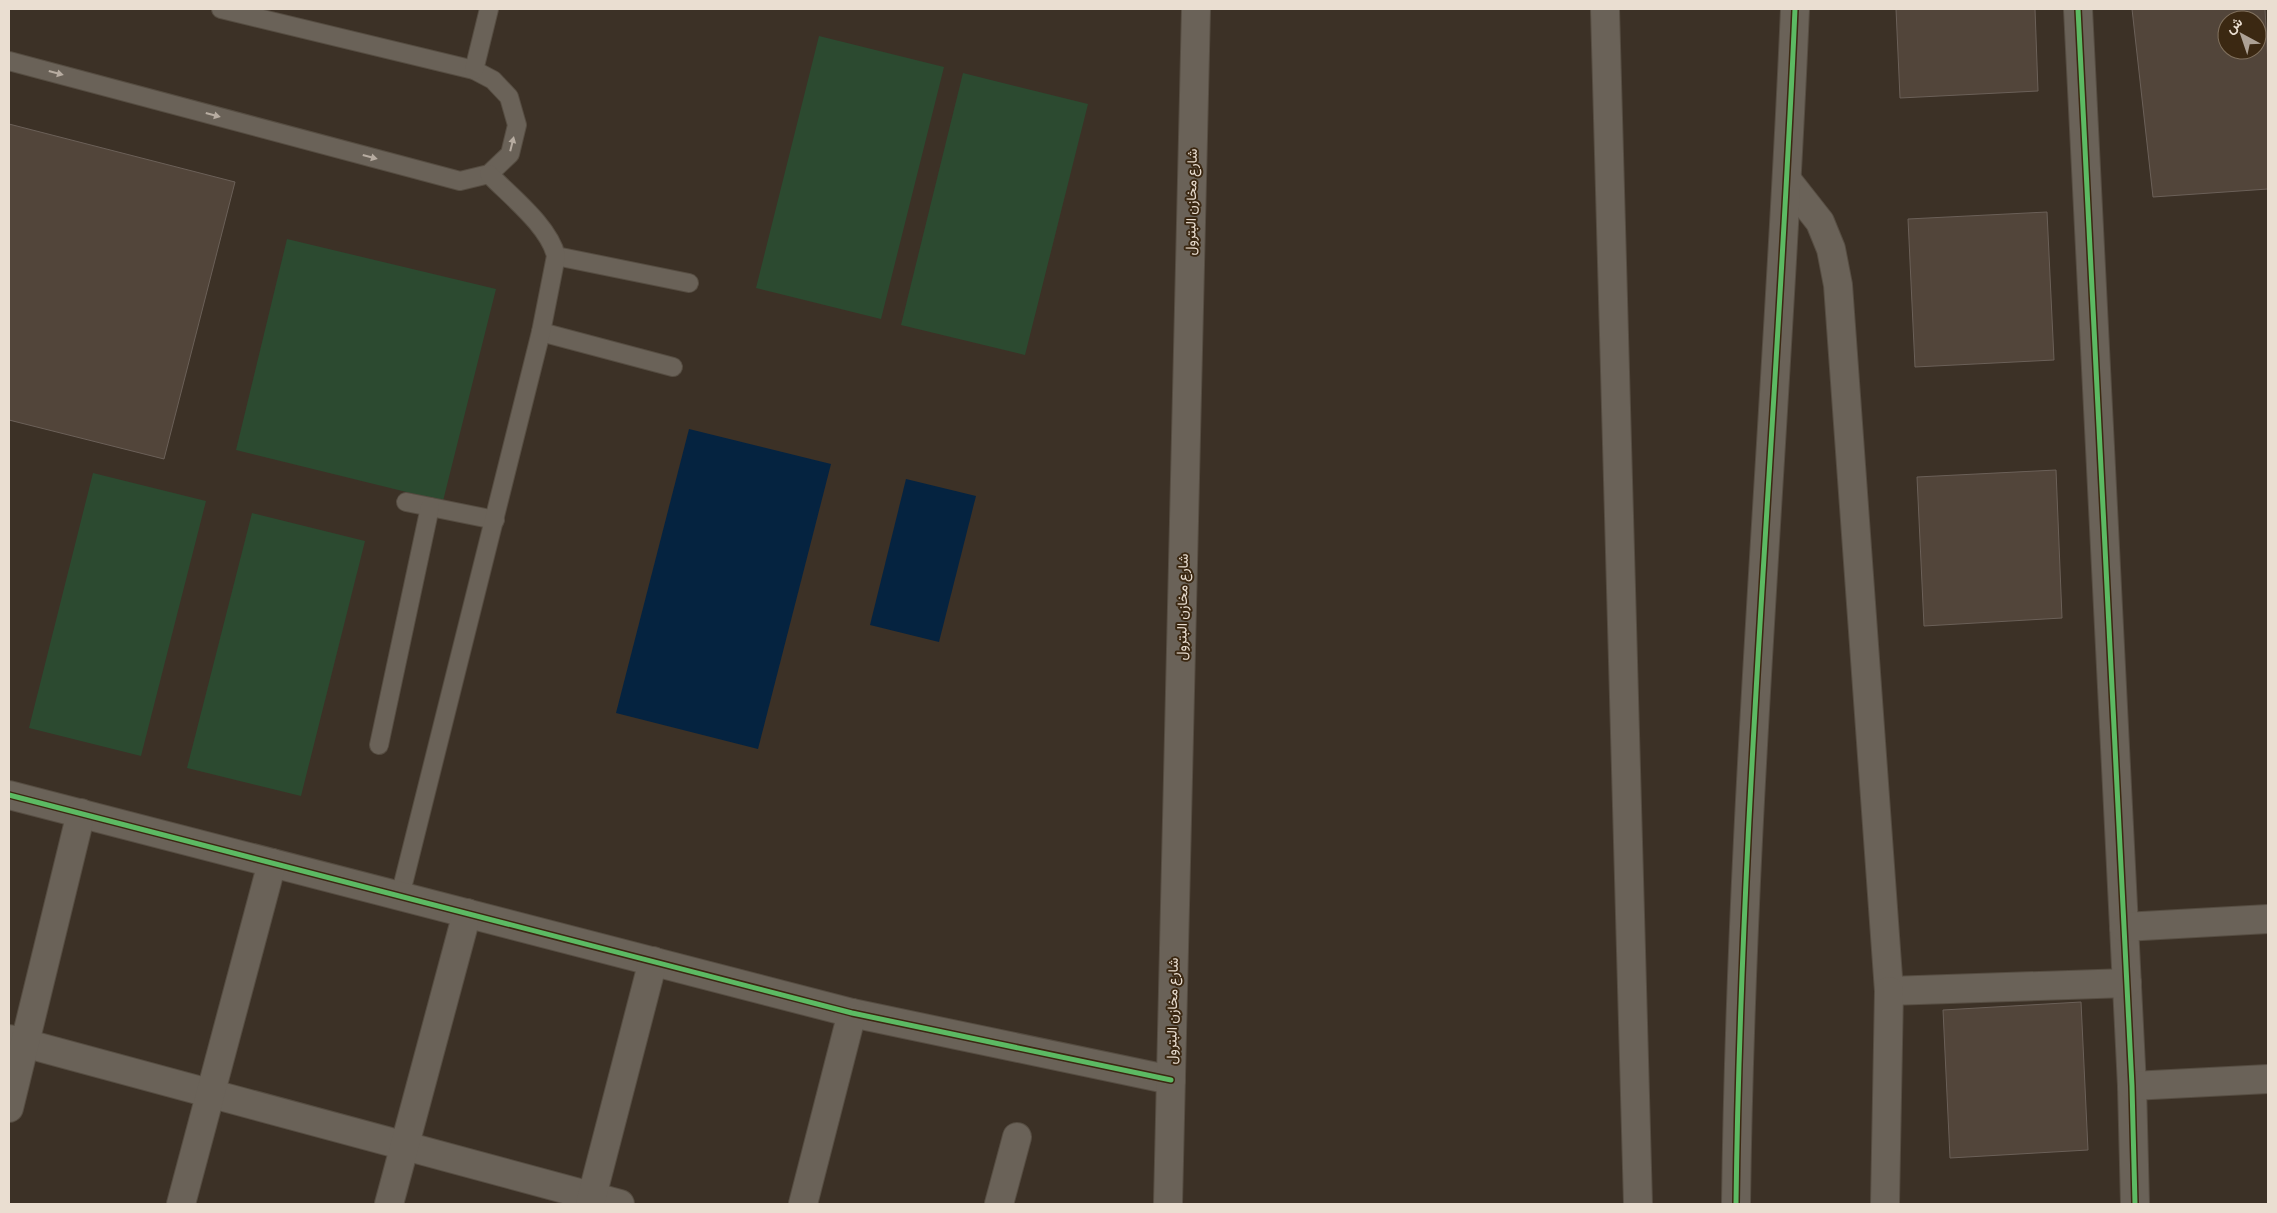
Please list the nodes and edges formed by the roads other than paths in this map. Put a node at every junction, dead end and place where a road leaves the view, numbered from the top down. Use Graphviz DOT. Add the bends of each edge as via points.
graph roads {
  1 [pos="221,9"];
  2 [pos="489,9"];
  3 [pos="1196,9"];
  4 [pos="1605,9"];
  5 [pos="1795,9"];
  6 [pos="2078,9"];
  7 [pos="9,61"];
  8 [pos="474,70"];
  9 [pos="489,174"];
  10 [pos="1787,180"];
  11 [pos="556,256"];
  12 [pos="689,283"];
  13 [pos="541,332"];
  14 [pos="673,367"];
  15 [pos="406,502"];
  16 [pos="430,507"];
  17 [pos="495,520"];
  18 [pos="379,745"];
  19 [pos="9,795"];
  20 [pos="81,814"];
  21 [pos="272,863"];
  22 [pos="400,896"];
  23 [pos="467,913"];
  24 [pos="2268,919"];
  25 [pos="2124,927"];
  26 [pos="653,961"];
  27 [pos="2127,983"];
  28 [pos="1889,990"];
  29 [pos="852,1012"];
  30 [pos="17,1042"];
  31 [pos="2268,1079"];
  32 [pos="1171,1080"];
  33 [pos="2132,1086"];
  34 [pos="210,1094"];
  35 [pos="9,1108"];
  36 [pos="1017,1137"];
  37 [pos="404,1147"];
  38 [pos="591,1200"];
  39 [pos="181,1204"];
  40 [pos="389,1204"];
  41 [pos="620,1204"];
  42 [pos="803,1204"];
  43 [pos="999,1204"];
  44 [pos="1168,1204"];
  45 [pos="1638,1204"];
  46 [pos="1736,1204"];
  47 [pos="1885,1204"];
  48 [pos="2135,1204"];
  1 -- 8 [label="lane"];
  2 -- 8 [label="lane"];
  3 -- 32 [label="street, شارع مخازن البترول"];
  4 -- 45 [label="street"];
  5 -- 10 [label="street"];
  6 -- 25 [label="street"];
  7 -- 9 [label="lane, one-way" via="460,181"];
  9 -- 8 [label="lane, one-way" via="510,154 517,125 509,97 493,80"];
  9 -- 11 [label="lane" via="544,231 554,246"];
  10 -- 28 [label="street" via="1820,222 1831,250 1838,285"];
  10 -- 46 [label="street" via="1749,805 1738,1064"];
  11 -- 12 [label="lane"];
  11 -- 13 [label="lane"];
  13 -- 14 [label="lane"];
  13 -- 17 [label="lane"];
  15 -- 16 [label="lane"];
  16 -- 17 [label="lane"];
  16 -- 18 [label="lane"];
  17 -- 22 [label="lane"];
  19 -- 20 [label="street"];
  20 -- 21 [label="street"];
  20 -- 30 [label="street"];
  21 -- 22 [label="street"];
  21 -- 34 [label="street"];
  22 -- 23 [label="street"];
  23 -- 26 [label="street"];
  23 -- 37 [label="street"];
  24 -- 25 [label="street"];
  25 -- 27 [label="street"];
  26 -- 29 [label="street"];
  26 -- 38 [label="street"];
  27 -- 28 [label="street"];
  27 -- 33 [label="street"];
  28 -- 47 [label="street"];
  29 -- 32 [label="street"];
  29 -- 42 [label="street"];
  30 -- 34 [label="street"];
  30 -- 35 [label="street"];
  31 -- 33 [label="street"];
  32 -- 44 [label="street, شارع مخازن البترول"];
  33 -- 48 [label="street"];
  34 -- 37 [label="street"];
  34 -- 39 [label="street"];
  36 -- 43 [label="street"];
  37 -- 38 [label="street"];
  37 -- 40 [label="street"];
  38 -- 41 [label="street"];
}
